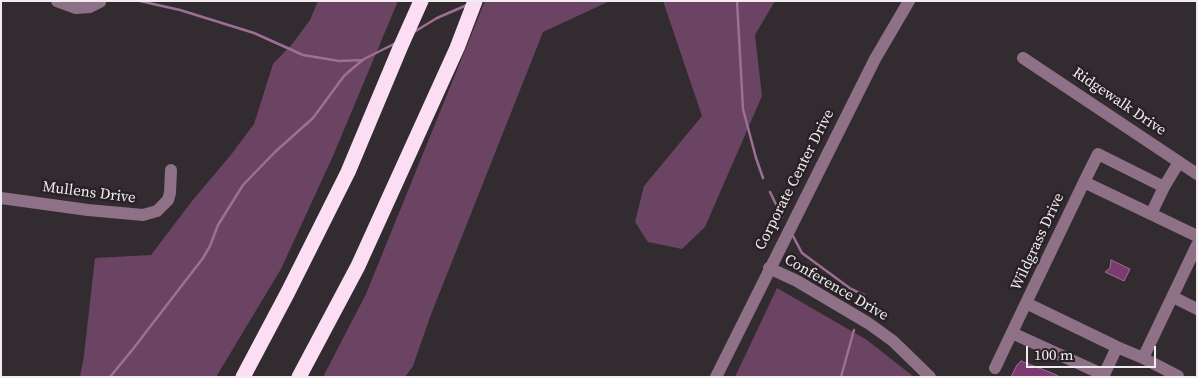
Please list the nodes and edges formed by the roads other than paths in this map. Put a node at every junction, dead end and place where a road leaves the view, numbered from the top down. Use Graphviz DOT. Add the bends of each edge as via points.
graph roads {
  1 [pos="57,1"];
  2 [pos="421,1"];
  3 [pos="475,1"];
  4 [pos="909,1"];
  5 [pos="100,2"];
  6 [pos="1023,58"];
  7 [pos="1179,162"];
  8 [pos="171,170"];
  9 [pos="1197,174"];
  10 [pos="1084,182"];
  11 [pos="1164,187"];
  12 [pos="1,198"];
  13 [pos="1151,214"];
  14 [pos="1197,236"];
  15 [pos="1197,245"];
  16 [pos="769,268"];
  17 [pos="1173,297"];
  18 [pos="1026,303"];
  19 [pos="1197,309"];
  20 [pos="1012,333"];
  21 [pos="1118,347"];
  22 [pos="1143,358"];
  23 [pos="995,368"];
  24 [pos="1104,376"];
  25 [pos="1179,376"];
  26 [pos="243,377"];
  27 [pos="300,377"];
  28 [pos="716,377"];
  29 [pos="930,377"];
  1 -- 5 [label="street" via="76,8"];
  2 -- 26 [label="highway" via="348,172"];
  3 -- 27 [label="highway" via="457,48 358,266"];
  4 -- 16 [label="street, Corporate Center Drive" via="875,58"];
  6 -- 7 [label="street, Ridgewalk Drive"];
  7 -- 9 [label="street, Ridgewalk Drive"];
  7 -- 11 [label="street"];
  8 -- 12 [label="street, Mullens Drive" via="168,200 156,211 143,215"];
  10 -- 11 [label="street" via="1098,154"];
  10 -- 13 [label="street, Wildgrass Drive"];
  10 -- 18 [label="street, Wildgrass Drive"];
  11 -- 13 [label="street"];
  13 -- 14 [label="street, Wildgrass Drive"];
  15 -- 17 [label="street"];
  16 -- 28 [label="street, Corporate Center Drive"];
  16 -- 29 [label="street, Conference Drive" via="868,323 893,341"];
  17 -- 19 [label="street"];
  17 -- 22 [label="street"];
  18 -- 20 [label="street"];
  18 -- 21 [label="street, Wildgrass Drive"];
  20 -- 23 [label="street"];
  20 -- 24 [label="street"];
  21 -- 22 [label="street, Wildgrass Drive"];
  21 -- 24 [label="street"];
  22 -- 25 [label="street, Wildgrass Drive"];
}
